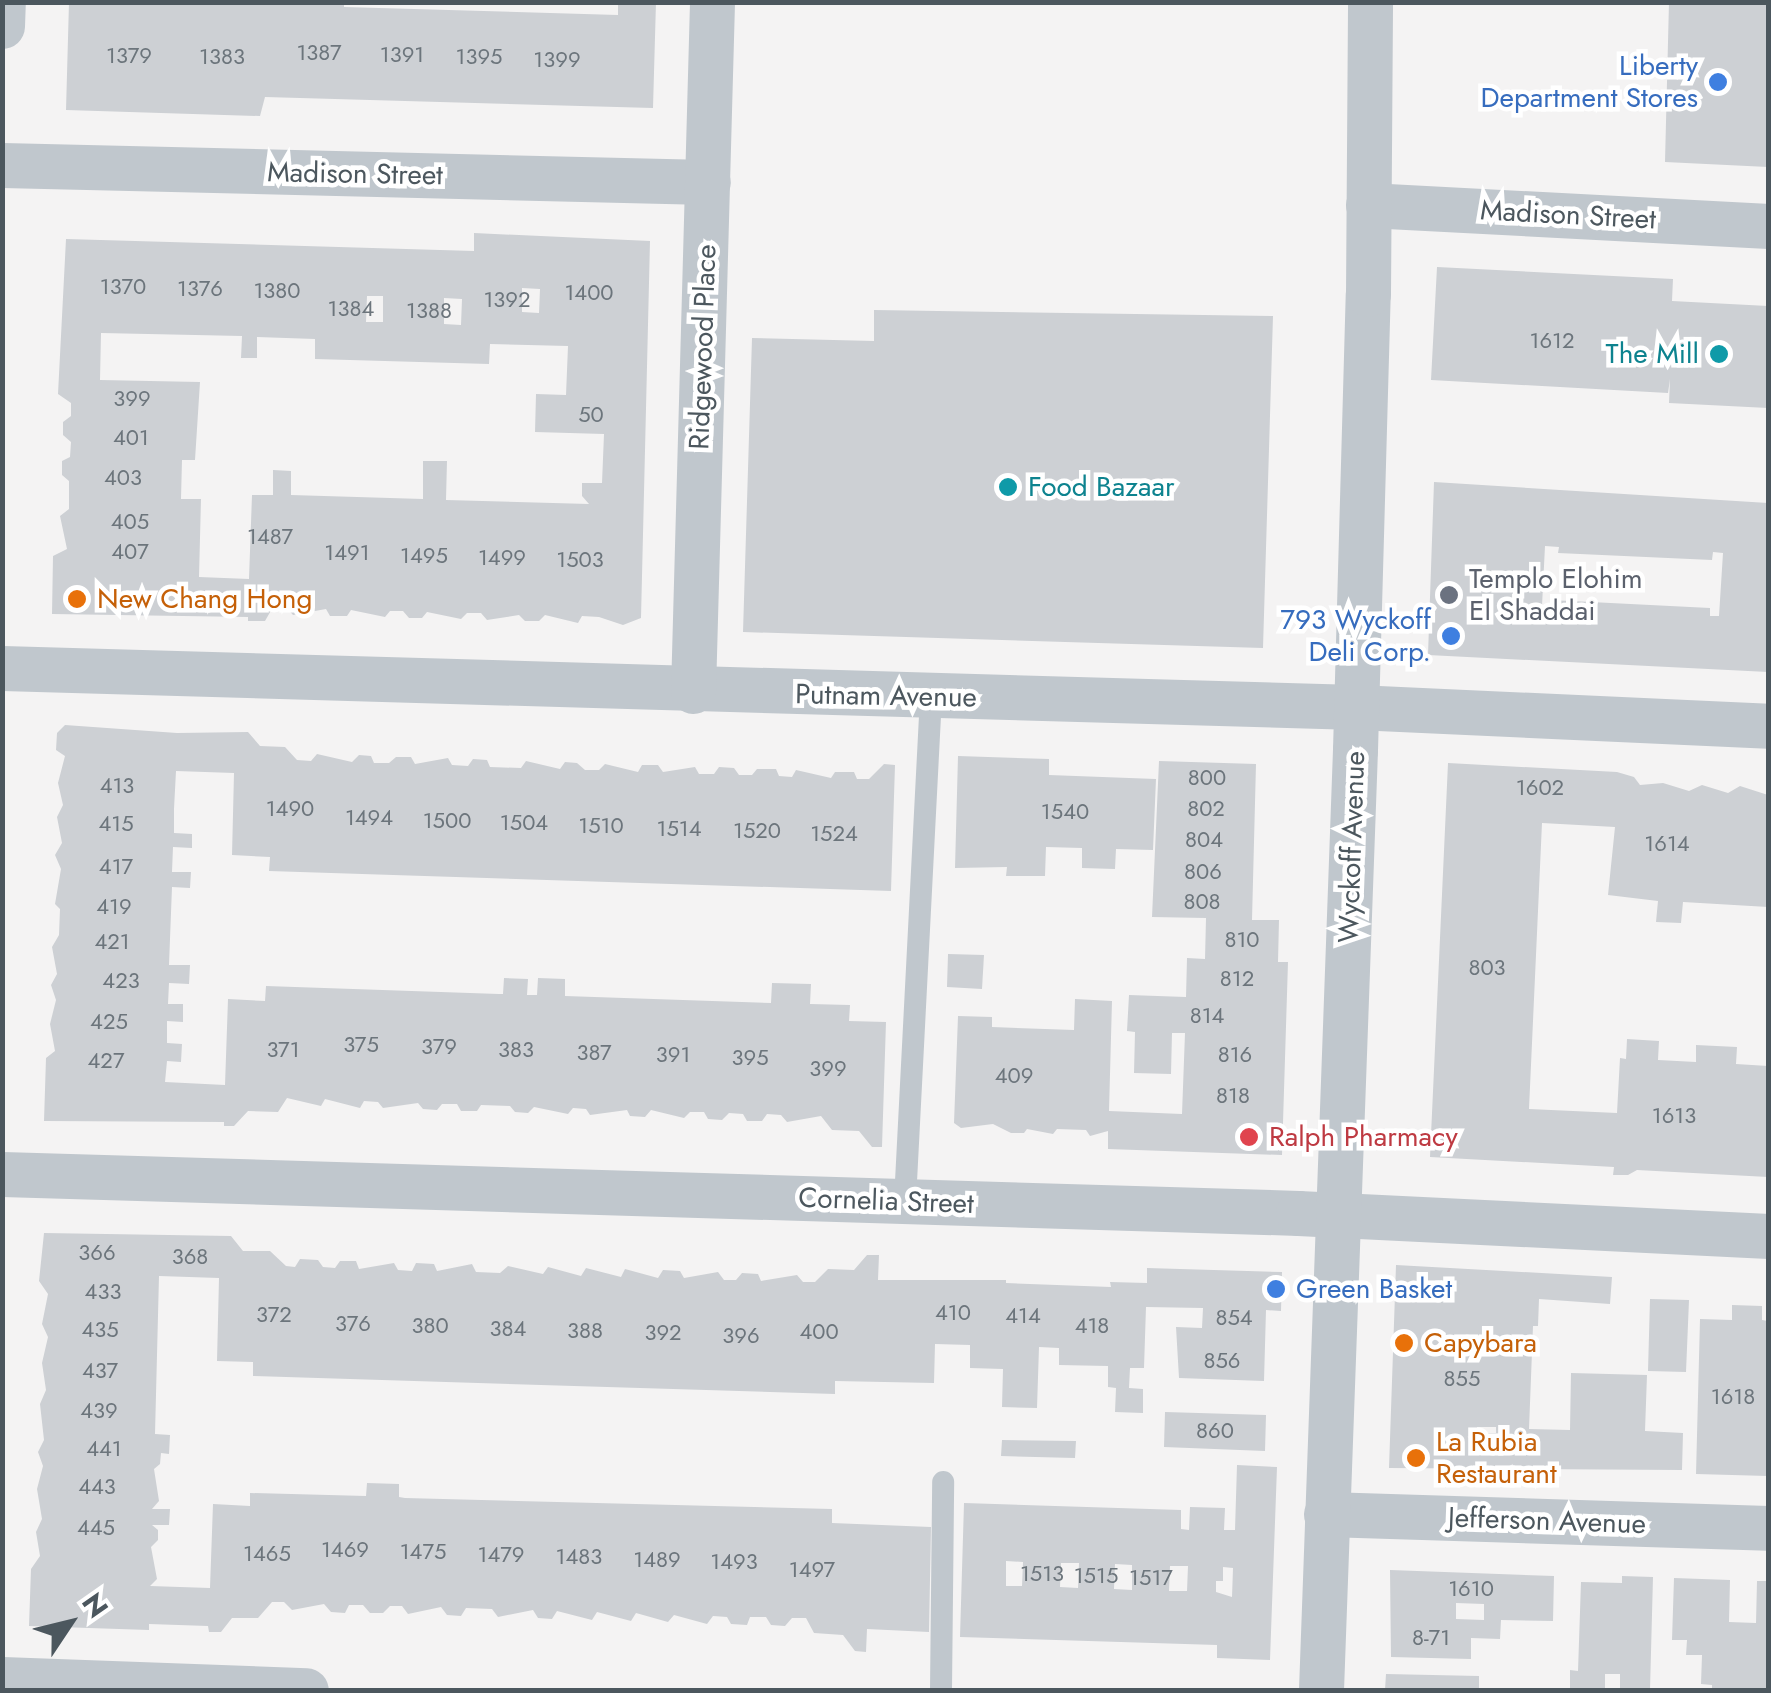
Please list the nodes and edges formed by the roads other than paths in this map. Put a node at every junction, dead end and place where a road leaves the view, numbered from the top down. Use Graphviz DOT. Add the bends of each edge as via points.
graph roads {
  1 [pos="3,2"];
  2 [pos="712,2"];
  3 [pos="1370,2"];
  4 [pos="2,26"];
  5 [pos="2,165"];
  6 [pos="708,182"];
  7 [pos="1368,206"];
  8 [pos="1768,226"];
  9 [pos="2,668"];
  10 [pos="693,692"];
  11 [pos="931,697"];
  12 [pos="1356,708"];
  13 [pos="1768,726"];
  14 [pos="2,1174"];
  15 [pos="905,1202"];
  16 [pos="1341,1215"];
  17 [pos="1768,1236"];
  18 [pos="943,1482"];
  19 [pos="1326,1514"];
  20 [pos="1768,1528"];
  21 [pos="2,1679"];
  22 [pos="306,1690"];
  23 [pos="941,1690"];
  24 [pos="1321,1690"];
  1 -- 4 [label="street"];
  2 -- 6 [label="street, Ridgewood Place"];
  3 -- 7 [label="street, Wyckoff Avenue"];
  5 -- 6 [label="street, Madison Street"];
  6 -- 10 [label="street, Ridgewood Place"];
  7 -- 8 [label="street, Madison Street"];
  7 -- 12 [label="street, Wyckoff Avenue"];
  9 -- 10 [label="street, Putnam Avenue"];
  10 -- 11 [label="street, Putnam Avenue"];
  11 -- 12 [label="street, Putnam Avenue"];
  11 -- 15 [label="lane"];
  12 -- 13 [label="street, Putnam Avenue"];
  12 -- 16 [label="street, Wyckoff Avenue"];
  14 -- 15 [label="street, Cornelia Street"];
  15 -- 16 [label="street, Cornelia Street"];
  16 -- 17 [label="street, Cornelia Street"];
  16 -- 19 [label="street, Wyckoff Avenue"];
  18 -- 23 [label="lane"];
  19 -- 20 [label="street, Jefferson Avenue"];
  19 -- 24 [label="street, Wyckoff Avenue"];
  21 -- 22 [label="street"];
}
